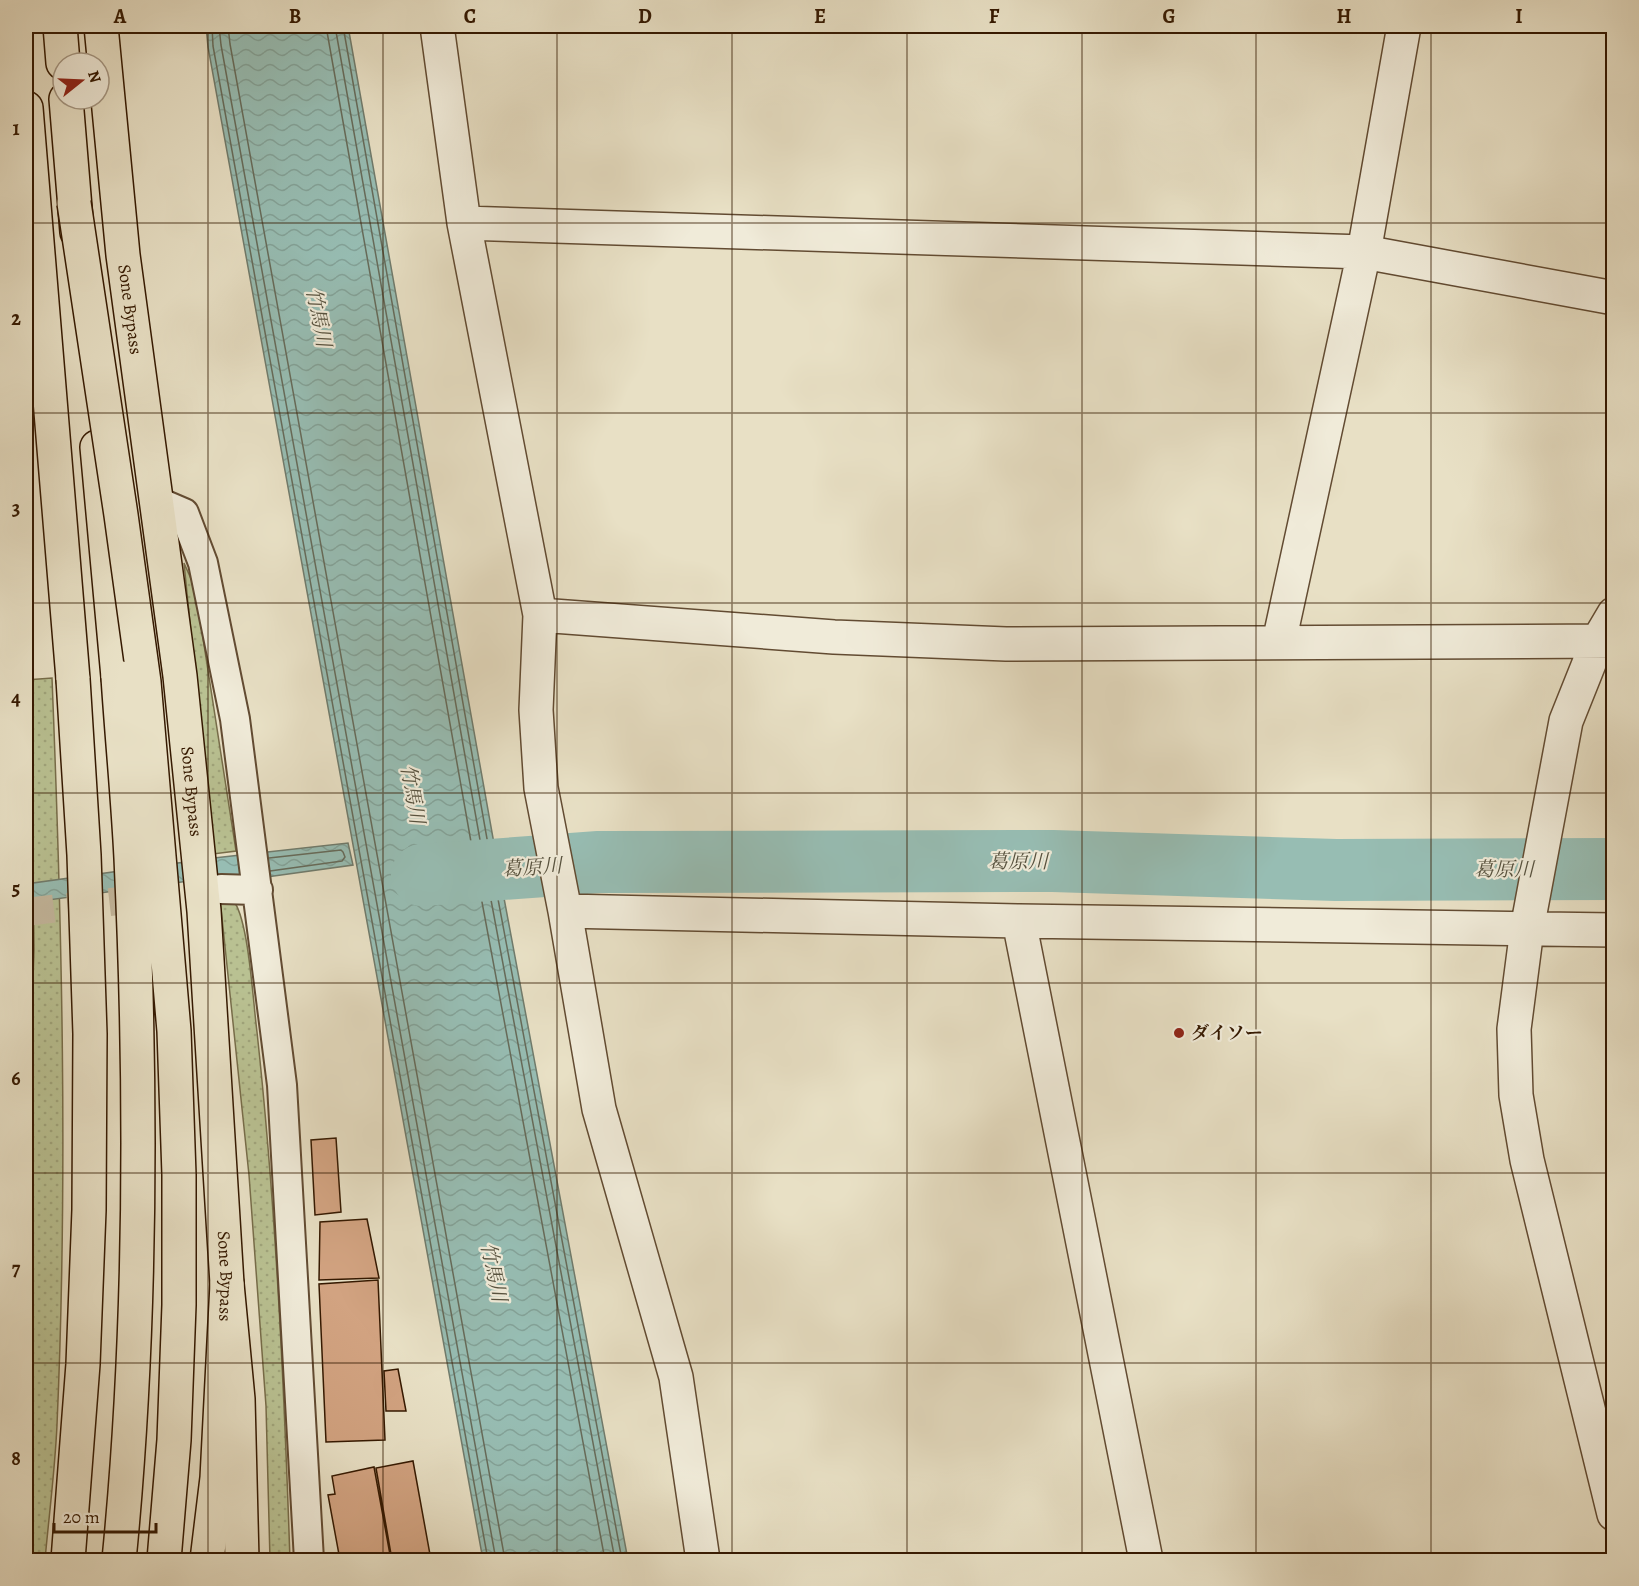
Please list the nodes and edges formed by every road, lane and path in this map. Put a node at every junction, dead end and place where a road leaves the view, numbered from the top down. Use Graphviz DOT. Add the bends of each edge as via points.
graph roads {
  1 [pos="60,26"];
  2 [pos="101,26"];
  3 [pos="437,26"];
  4 [pos="1404,26"];
  5 [pos="62,51"];
  6 [pos="26,108"];
  7 [pos="67,111"];
  8 [pos="74,203"];
  9 [pos="464,223"];
  10 [pos="1364,252"];
  11 [pos="1614,298"];
  12 [pos="156,501"];
  13 [pos="540,615"];
  14 [pos="1608,632"];
  15 [pos="1279,642"];
  16 [pos="221,889"];
  17 [pos="258,890"];
  18 [pos="565,911"];
  19 [pos="1019,921"];
  20 [pos="1527,929"];
  21 [pos="1614,930"];
  22 [pos="227,1284"];
  23 [pos="1614,1514"];
  24 [pos="68,1560"];
  25 [pos="119,1560"];
  26 [pos="164,1560"];
  27 [pos="207,1560"];
  28 [pos="242,1560"];
  29 [pos="309,1560"];
  30 [pos="703,1560"];
  31 [pos="1146,1560"];
  1 -- 5 [label="highway"];
  2 -- 12 [label="highway, Sone Bypass" via="123,255"];
  3 -- 9 [label="street"];
  4 -- 10 [label="street"];
  6 -- 24 [label="highway, bridge" via="73,679 90,1022 84,1364"];
  7 -- 8 [label="highway"];
  8 -- 25 [label="highway, bridge" via="131,857 138,1210"];
  8 -- 26 [label="highway, bridge" via="144,682 174,1031 180,1305"];
  9 -- 10 [label="street"];
  9 -- 13 [label="street"];
  10 -- 11 [label="street"];
  10 -- 15 [label="street"];
  12 -- 17 [label="street" via="184,513 203,562 235,719"];
  12 -- 22 [label="highway, Sone Bypass" via="180,676 204,910"];
  13 -- 15 [label="street" via="834,637 1006,644"];
  13 -- 18 [label="street" via="536,710 542,788"];
  14 -- 15 [label="street"];
  14 -- 20 [label="street" via="1566,721"];
  16 -- 17 [label="street"];
  17 -- 29 [label="street" via="282,1085"];
  18 -- 19 [label="street"];
  18 -- 30 [label="street" via="599,1109 676,1377"];
  19 -- 20 [label="street"];
  19 -- 31 [label="street"];
  20 -- 21 [label="street"];
  20 -- 23 [label="street" via="1514,1029 1516,1095 1527,1160"];
  22 -- 27 [label="highway, Sone Bypass" via="217,1478"];
  22 -- 28 [label="highway" via="238,1399"];
}
